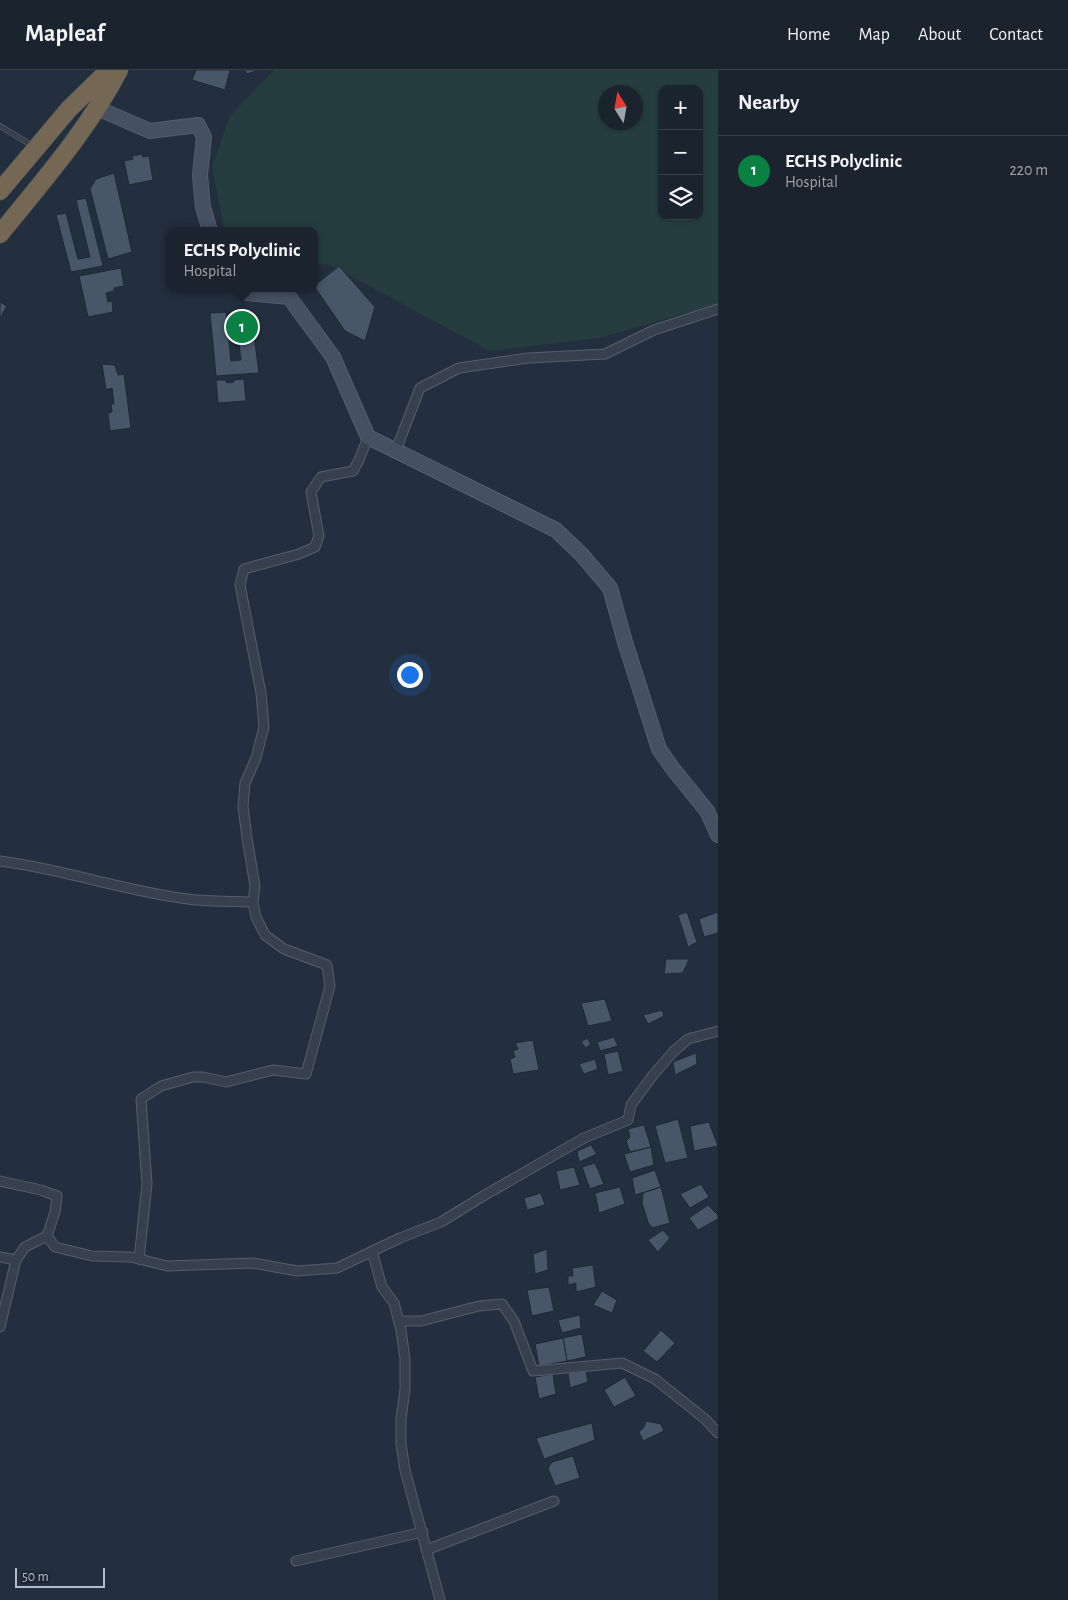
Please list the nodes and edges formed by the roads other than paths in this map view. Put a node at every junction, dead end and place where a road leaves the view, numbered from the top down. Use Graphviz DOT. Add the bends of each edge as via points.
graph roads {
  1 [pos="109,70"];
  2 [pos="119,70"];
  3 [pos="97,108"];
  4 [pos="0,126"];
  5 [pos="37,148"];
  6 [pos="0,191"];
  7 [pos="209,227"];
  8 [pos="0,234"];
  9 [pos="246,292"];
  10 [pos="718,309"];
  11 [pos="368,437"];
  12 [pos="396,450"];
  13 [pos="718,835"];
  14 [pos="0,861"];
  15 [pos="253,902"];
  16 [pos="718,1031"];
  17 [pos="0,1181"];
  18 [pos="48,1236"];
  19 [pos="372,1252"];
  20 [pos="0,1257"];
  21 [pos="139,1259"];
  22 [pos="16,1260"];
  23 [pos="399,1321"];
  24 [pos="0,1327"];
  25 [pos="718,1433"];
  26 [pos="554,1500"];
  27 [pos="423,1532"];
  28 [pos="426,1550"];
  29 [pos="296,1561"];
  30 [pos="440,1600"];
  1 -- 5 [label="highway" via="69,109"];
  2 -- 3 [label="highway"];
  3 -- 7 [label="street" via="150,131 198,125 204,137 200,175 202,207"];
  3 -- 8 [label="highway"];
  4 -- 5 [label="lane"];
  5 -- 6 [label="highway"];
  9 -- 11 [label="street" via="289,297 332,357"];
  10 -- 12 [label="street" via="654,330 605,354 528,358 459,368 420,388"];
  11 -- 12 [label="street"];
  11 -- 15 [label="street" via="353,471 321,477 311,492 319,536 315,547 244,569 240,585 262,692 264,728 256,758 244,783 243,806 255,886"];
  12 -- 13 [label="street" via="556,530 610,588 659,749 707,810"];
  14 -- 15 [label="street" via="29,864 188,899"];
  15 -- 21 [label="street" via="265,935 284,949 328,966 330,986 306,1074 273,1070 226,1082 193,1078 161,1086 141,1099 147,1184"];
  16 -- 19 [label="street" via="688,1039 674,1051 631,1105 628,1120 584,1138 441,1222"];
  17 -- 18 [label="street" via="57,1196"];
  18 -- 21 [label="street" via="56,1247 92,1256"];
  18 -- 22 [label="street" via="24,1247"];
  19 -- 21 [label="street" via="337,1268 297,1272 253,1263 167,1266"];
  19 -- 23 [label="street" via="382,1286 394,1302"];
  20 -- 22 [label="street"];
  22 -- 24 [label="street"];
  23 -- 25 [label="street" via="421,1321 479,1306 502,1304 514,1321 533,1371 622,1363 655,1379 706,1419"];
  23 -- 27 [label="street" via="405,1359 401,1444"];
  26 -- 28 [label="street"];
  27 -- 28 [label="street"];
  27 -- 29 [label="street"];
  28 -- 30 [label="street"];
}
